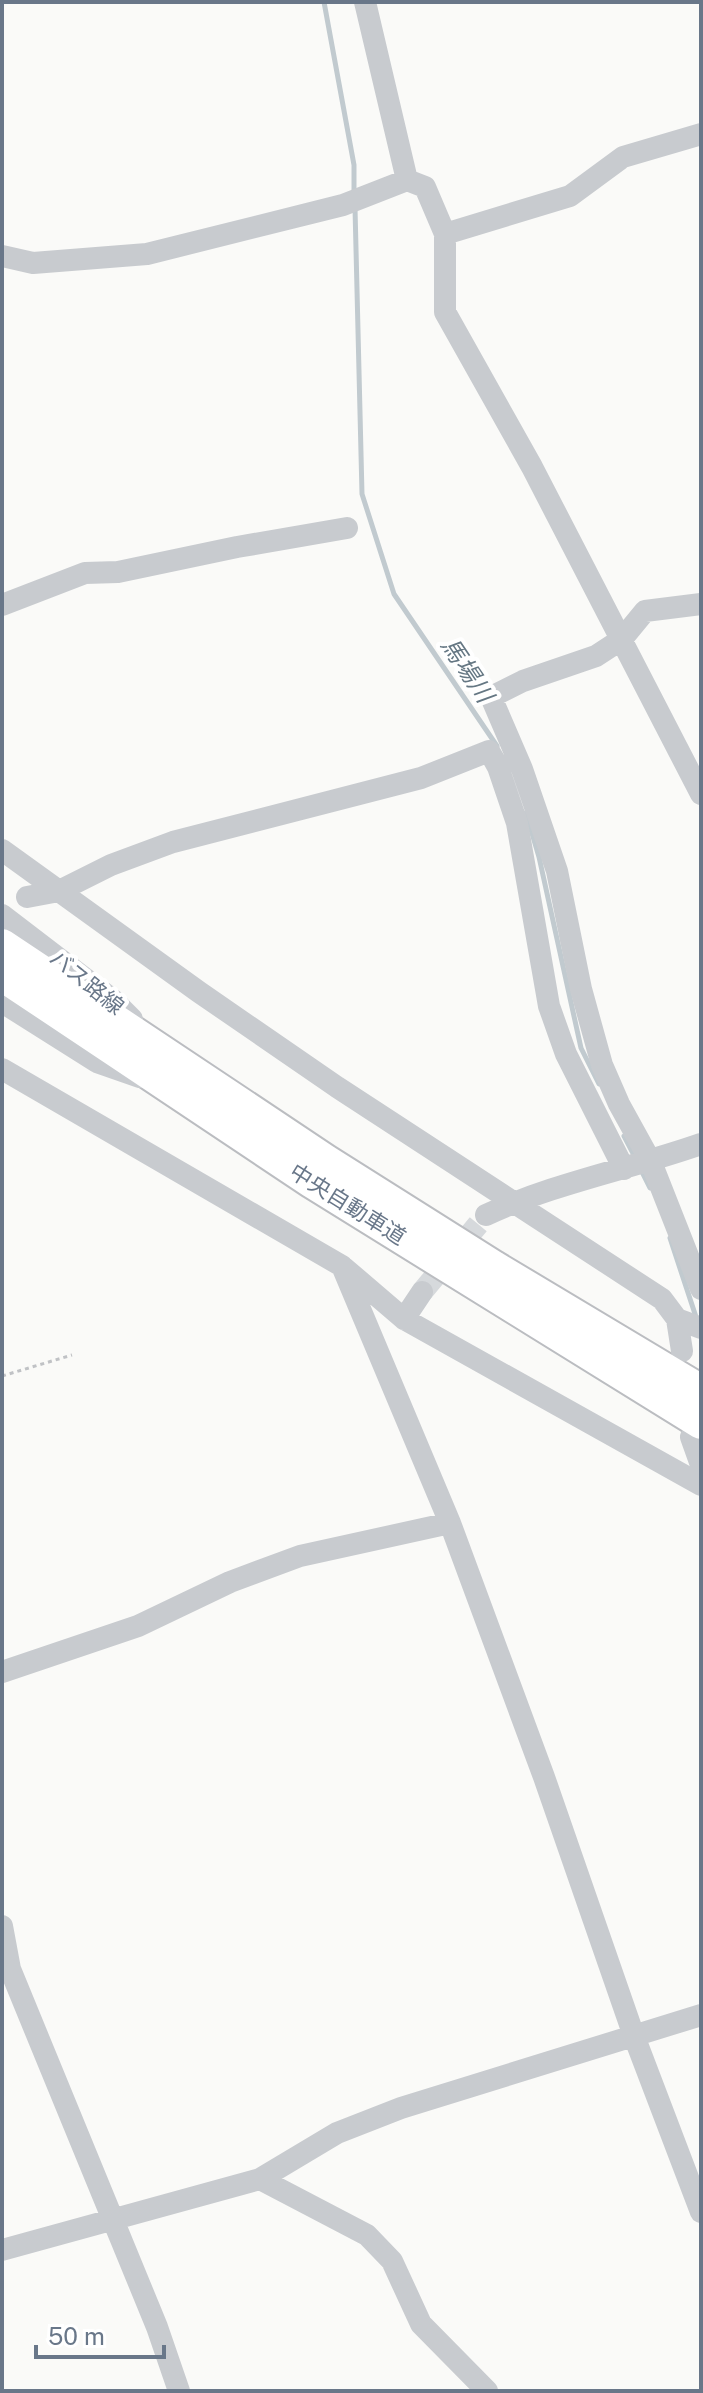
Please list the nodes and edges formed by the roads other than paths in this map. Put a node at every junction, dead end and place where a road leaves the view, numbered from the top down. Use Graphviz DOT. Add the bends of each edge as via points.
graph roads {
  1 [pos="365,2"];
  2 [pos="701,134"];
  3 [pos="407,180"];
  4 [pos="445,234"];
  5 [pos="2,256"];
  6 [pos="347,528"];
  7 [pos="701,604"];
  8 [pos="2,605"];
  9 [pos="622,639"];
  10 [pos="701,794"];
  11 [pos="528,820"];
  12 [pos="2,850"];
  13 [pos="59,891"];
  14 [pos="27,897"];
  15 [pos="2,915"];
  16 [pos="2,945"];
  17 [pos="2,975"];
  18 [pos="2,1002"];
  19 [pos="167,1055"];
  20 [pos="2,1069"];
  21 [pos="175,1090"];
  22 [pos="701,1144"];
  23 [pos="638,1165"];
  24 [pos="515,1201"];
  25 [pos="486,1215"];
  26 [pos="342,1266"];
  27 [pos="701,1289"];
  28 [pos="422,1292"];
  29 [pos="404,1319"];
  30 [pos="689,1324"];
  31 [pos="682,1351"];
  32 [pos="698,1389"];
  33 [pos="696,1430"];
  34 [pos="701,1465"];
  35 [pos="701,1485"];
  36 [pos="450,1523"];
  37 [pos="2,1672"];
  38 [pos="2,1926"];
  39 [pos="6,1970"];
  40 [pos="701,2015"];
  41 [pos="634,2036"];
  42 [pos="260,2179"];
  43 [pos="701,2212"];
  44 [pos="114,2220"];
  45 [pos="2,2250"];
  46 [pos="179,2391"];
  47 [pos="487,2391"];
  1 -- 3 [label="street"];
  2 -- 4 [label="street" via="623,157 570,196"];
  3 -- 4 [label="street" via="425,187"];
  3 -- 5 [label="street" via="343,205 147,254 33,263"];
  4 -- 9 [label="street" via="445,312"];
  6 -- 8 [label="street" via="118,572 85,573"];
  7 -- 9 [label="street" via="645,611"];
  9 -- 10 [label="street"];
  9 -- 11 [label="street" via="596,656 491,697"];
  11 -- 13 [label="street" via="489,751 421,778 173,842"];
  11 -- 23 [label="street" via="557,871 581,989"];
  11 -- 23 [label="street" via="549,1006 566,1054"];
  12 -- 13 [label="street"];
  13 -- 14 [label="street"];
  13 -- 24 [label="street" via="337,1087"];
  15 -- 19 [label="street, バス路線" via="113,1000"];
  16 -- 19 [label="highway, 中央自動車道"];
  17 -- 21 [label="highway, 中央自動車道"];
  18 -- 21 [label="street" via="97,1062"];
  19 -- 32 [label="highway, 中央自動車道" via="468,1251"];
  20 -- 26 [label="street"];
  21 -- 33 [label="highway, 中央自動車道"];
  22 -- 23 [label="street"];
  23 -- 24 [label="street"];
  23 -- 27 [label="street"];
  24 -- 25 [label="street"];
  24 -- 30 [label="street" via="662,1299"];
  26 -- 29 [label="street"];
  26 -- 36 [label="street"];
  28 -- 29 [label="street"];
  29 -- 35 [label="street"];
  30 -- 31 [label="street"];
  33 -- 34 [label="street"];
  36 -- 37 [label="street" via="300,1556 138,1626"];
  36 -- 41 [label="street"];
  38 -- 39 [label="street"];
  39 -- 44 [label="street"];
  40 -- 41 [label="street"];
  41 -- 42 [label="street" via="401,2108 337,2133"];
  41 -- 43 [label="street"];
  42 -- 44 [label="street"];
  42 -- 47 [label="street" via="367,2235 392,2261 421,2324"];
  44 -- 45 [label="street"];
  44 -- 46 [label="street"];
}
